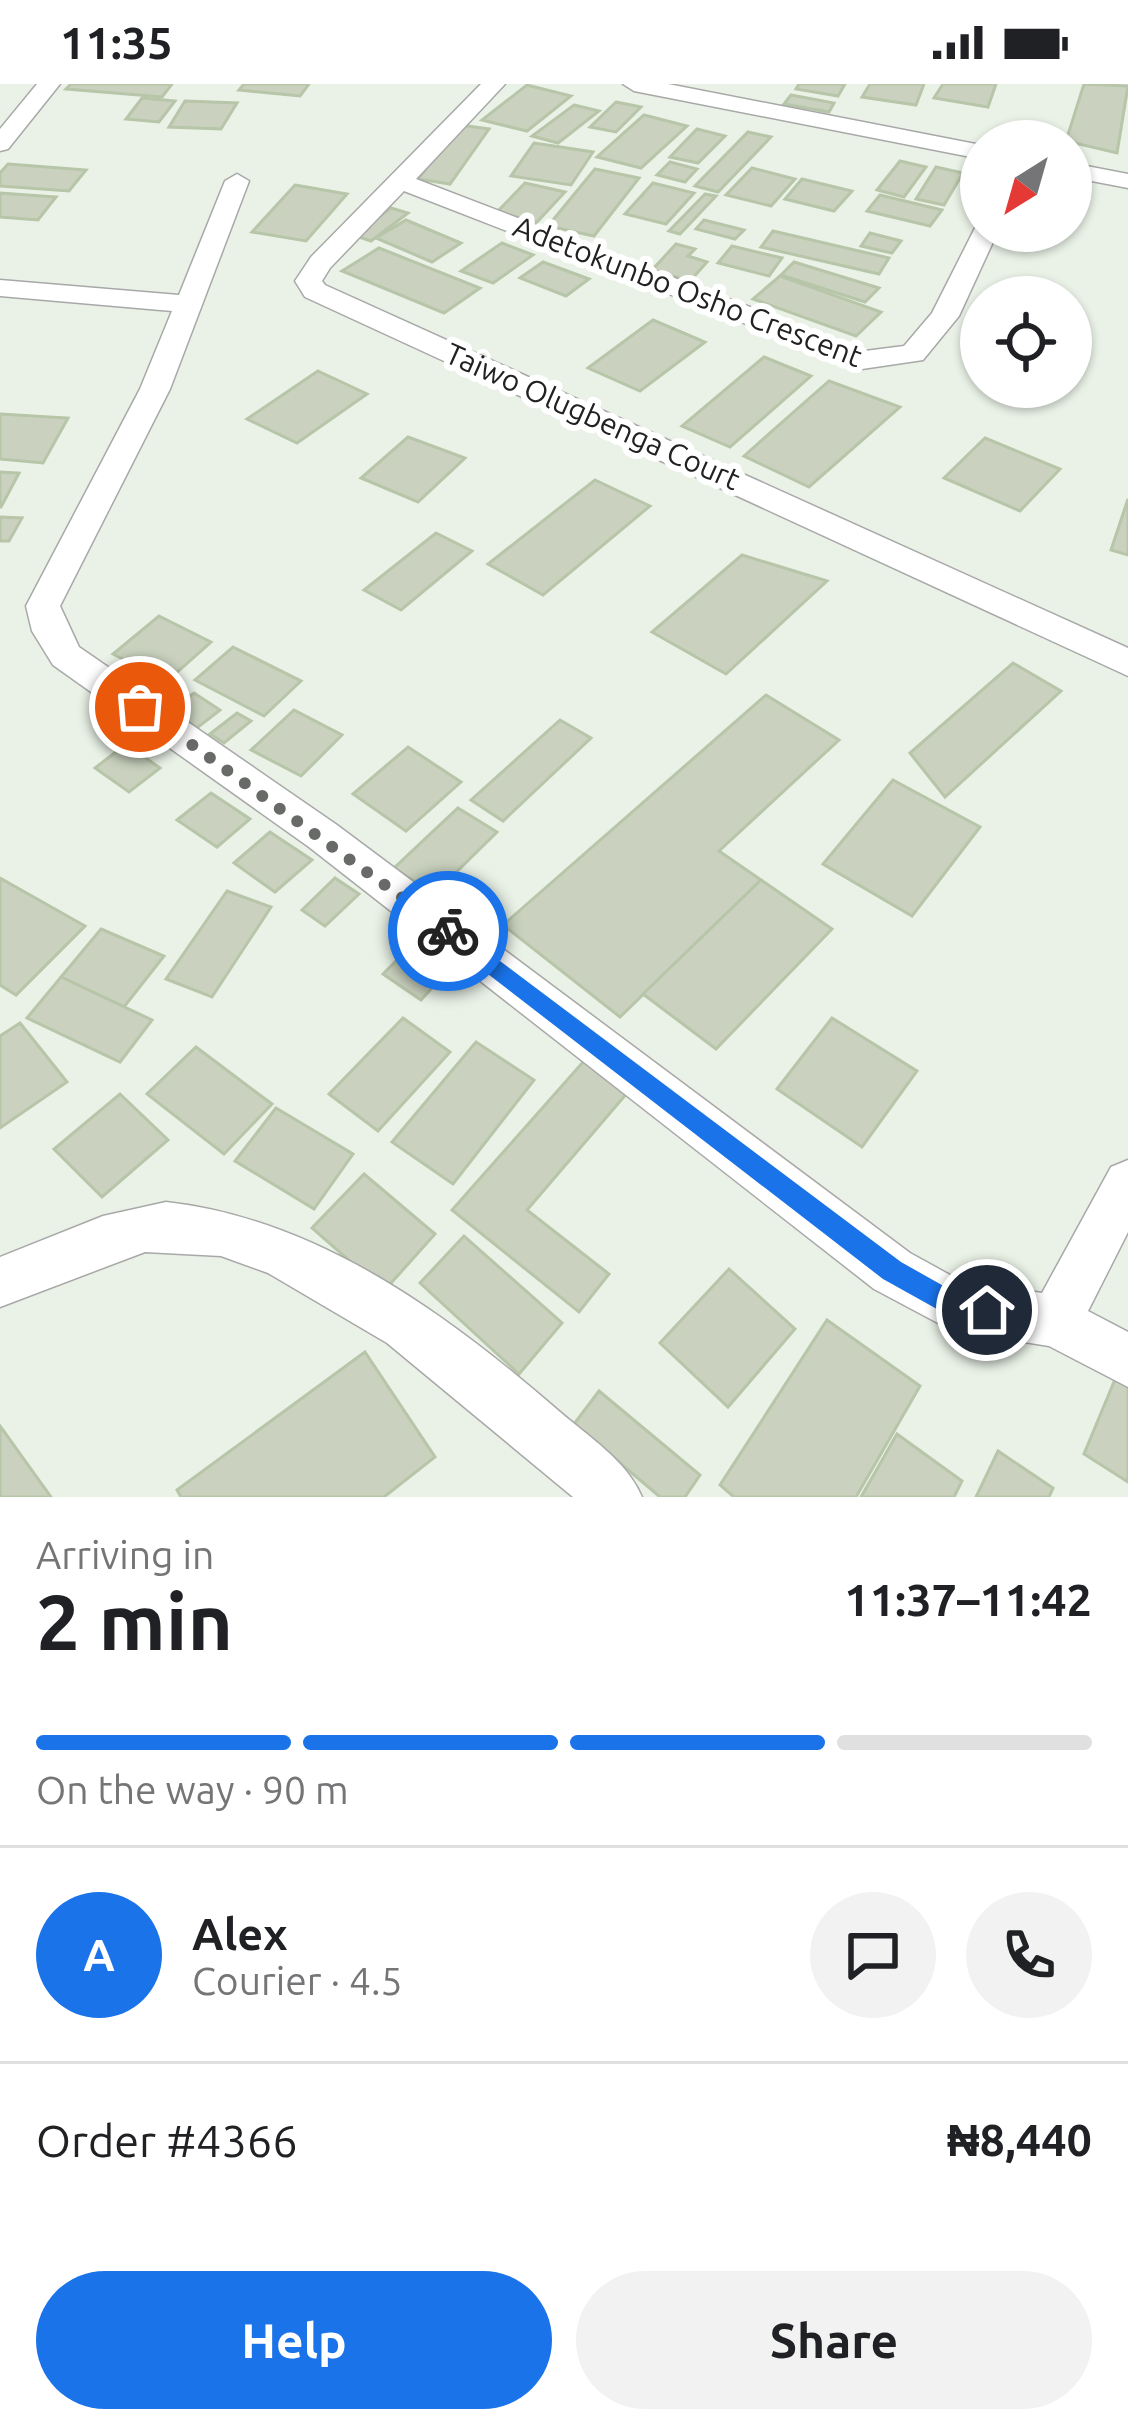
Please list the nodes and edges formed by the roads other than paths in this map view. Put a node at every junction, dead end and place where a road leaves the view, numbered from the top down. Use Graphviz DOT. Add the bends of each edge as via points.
graph roads {
  1 [pos="50,84"];
  2 [pos="494,84"];
  3 [pos="634,84"];
  4 [pos="0,144"];
  5 [pos="960,148"];
  6 [pos="1092,174"];
  7 [pos="397,180"];
  8 [pos="237,181"];
  9 [pos="1128,181"];
  10 [pos="975,252"];
  11 [pos="0,288"];
  12 [pos="192,304"];
  13 [pos="1128,663"];
  14 [pos="1128,1183"];
  15 [pos="0,1282"];
  16 [pos="1055,1321"];
  17 [pos="1128,1360"];
  18 [pos="614,1497"];
  1 -- 4 [label="street"];
  2 -- 7 [label="street, Taiwo Olugbenga Court"];
  3 -- 5 [label="street"];
  6 -- 9 [label="street"];
  7 -- 10 [label="street, Adetokunbo Osho Crescent" via="862,360 913,354 945,316"];
  7 -- 13 [label="street, Taiwo Olugbenga Court" via="320,263 308,281 315,291"];
  8 -- 12 [label="street"];
  11 -- 12 [label="street"];
  12 -- 16 [label="street" via="44,606 66,656 323,836 892,1270 953,1305"];
  14 -- 16 [label="street"];
  15 -- 18 [label="street" via="166,1226 248,1240 344,1282 394,1315"];
  16 -- 17 [label="street"];
}
